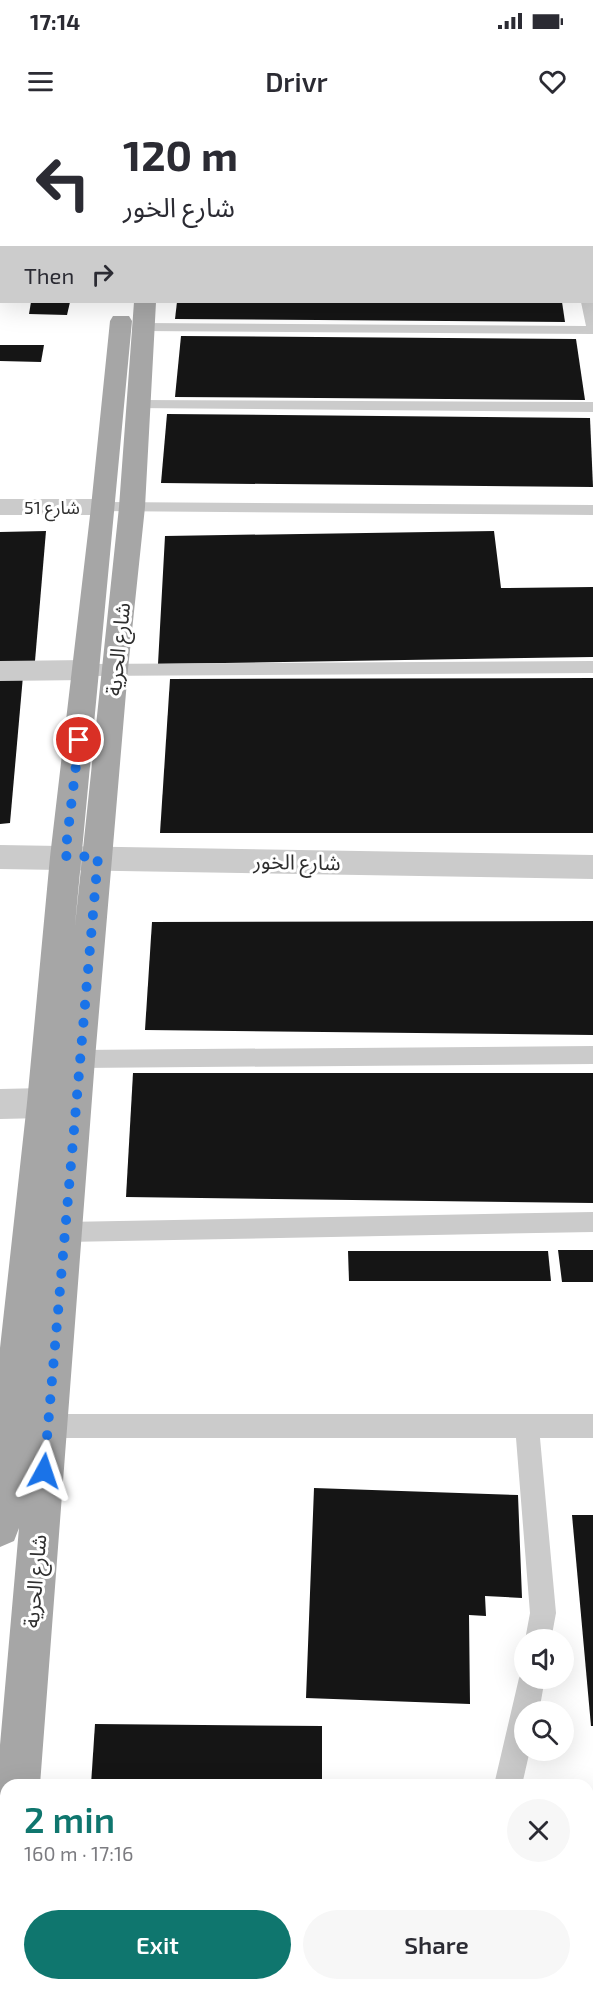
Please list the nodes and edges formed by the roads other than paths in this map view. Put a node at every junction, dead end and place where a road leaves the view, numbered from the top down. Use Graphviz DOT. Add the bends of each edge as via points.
graph roads {
  1 [pos="122,303"];
  2 [pos="588,303"];
  3 [pos="143,314"];
  4 [pos="593,325"];
  5 [pos="593,330"];
  6 [pos="137,405"];
  7 [pos="593,407"];
  8 [pos="0,507"];
  9 [pos="118,507"];
  10 [pos="593,510"];
  11 [pos="593,667"];
  12 [pos="100,669"];
  13 [pos="0,671"];
  14 [pos="65,856"];
  15 [pos="0,857"];
  16 [pos="98,857"];
  17 [pos="593,867"];
  18 [pos="593,1055"];
  19 [pos="78,1059"];
  20 [pos="44,1103"];
  21 [pos="0,1104"];
  22 [pos="593,1222"];
  23 [pos="65,1232"];
  24 [pos="9,1412"];
  25 [pos="47,1426"];
  26 [pos="593,1426"];
  27 [pos="527,1427"];
  28 [pos="0,1527"];
  29 [pos="540,1629"];
  30 [pos="514,1760"];
  31 [pos="18,1779"];
  32 [pos="509,1779"];
  1 -- 9 [label="main road, شارع الحرية"];
  2 -- 4 [label="lane"];
  3 -- 5 [label="lane"];
  3 -- 6 [label="main road, شارع الحرية"];
  6 -- 7 [label="lane"];
  6 -- 9 [label="main road, شارع الحرية"];
  8 -- 9 [label="street, شارع 51"];
  9 -- 10 [label="lane"];
  9 -- 12 [label="main road, شارع الحرية"];
  11 -- 12 [label="lane"];
  12 -- 13 [label="street"];
  12 -- 14 [label="main road, شارع الحرية"];
  12 -- 16 [label="main road, شارع الحرية"];
  14 -- 15 [label="street, شارع الخور"];
  14 -- 16 [label="street, شارع الخور"];
  14 -- 20 [label="main road, شارع الحرية"];
  16 -- 17 [label="street, شارع الخور"];
  16 -- 19 [label="main road, شارع الحرية"];
  18 -- 19 [label="lane"];
  19 -- 23 [label="main road, شارع الحرية"];
  20 -- 21 [label="street"];
  20 -- 24 [label="main road, شارع الحرية"];
  22 -- 23 [label="lane"];
  23 -- 25 [label="main road, شارع الحرية"];
  24 -- 25 [label="lane"];
  24 -- 28 [label="main road, شارع الحرية"];
  25 -- 27 [label="lane"];
  25 -- 31 [label="main road, شارع الحرية"];
  26 -- 27 [label="lane"];
  27 -- 29 [label="lane" via="543,1613"];
  30 -- 32 [label="lane"];
}
